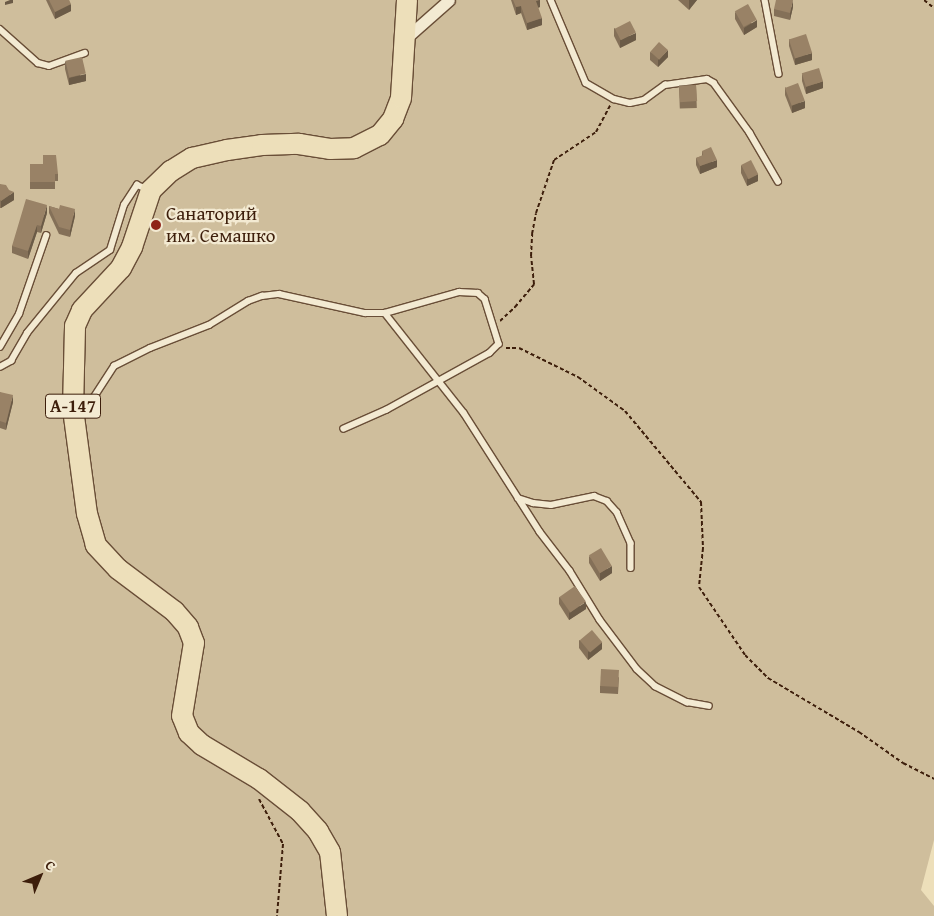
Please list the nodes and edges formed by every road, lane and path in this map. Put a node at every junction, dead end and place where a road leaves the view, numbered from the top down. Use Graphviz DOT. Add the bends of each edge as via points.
graph roads {
  1 [pos="406,0"];
  2 [pos="449,0"];
  3 [pos="551,0"];
  4 [pos="765,0"];
  5 [pos="924,0"];
  6 [pos="934,8"];
  7 [pos="0,29"];
  8 [pos="406,38"];
  9 [pos="85,52"];
  10 [pos="779,74"];
  11 [pos="614,99"];
  12 [pos="778,181"];
  13 [pos="151,190"];
  14 [pos="46,236"];
  15 [pos="385,313"];
  16 [pos="494,326"];
  17 [pos="500,344"];
  18 [pos="0,347"];
  19 [pos="0,367"];
  20 [pos="438,381"];
  21 [pos="73,409"];
  22 [pos="344,429"];
  23 [pos="518,498"];
  24 [pos="631,568"];
  25 [pos="708,706"];
  26 [pos="934,779"];
  27 [pos="256,794"];
  28 [pos="278,916"];
  29 [pos="337,916"];
  1 -- 8 [label="highway, А-147"];
  2 -- 8 [label="street"];
  3 -- 11 [label="lane" via="586,83"];
  4 -- 10 [label="lane"];
  5 -- 6 [label="path"];
  7 -- 9 [label="lane" via="38,64 50,66"];
  8 -- 13 [label="highway, А-147" via="401,98 393,119 380,135 354,148 262,145 192,158 171,171"];
  11 -- 12 [label="lane" via="630,103 644,100 665,85 707,79 714,83 750,133"];
  11 -- 16 [label="path" via="596,132 554,160 532,234 530,256 534,284"];
  13 -- 19 [label="lane" via="137,185 124,205 110,250 76,273 27,332 11,361"];
  13 -- 21 [label="highway, А-147" via="132,247 121,268 82,310 75,326"];
  14 -- 18 [label="lane" via="19,314"];
  15 -- 16 [label="lane" via="471,291 485,299"];
  15 -- 20 [label="lane"];
  15 -- 21 [label="lane" via="349,311 279,294 262,296 248,301 209,326 150,348 114,366 94,397"];
  16 -- 17 [label="lane"];
  17 -- 20 [label="lane" via="490,353"];
  17 -- 26 [label="path" via="508,349 519,348 578,377 625,410 701,502 703,548 699,587 745,655 768,678"];
  20 -- 22 [label="lane" via="387,410"];
  20 -- 23 [label="lane" via="464,413"];
  21 -- 29 [label="highway, А-147" via="86,514 96,545 118,569 174,612 188,627 194,643 182,716 189,733 202,745 259,779 300,811 318,831 330,852"];
  23 -- 24 [label="lane" via="533,504 552,505 594,496 607,501 617,512 631,543"];
  23 -- 25 [label="lane" via="637,669 655,686 687,702"];
  27 -- 28 [label="path" via="283,844"];
}
